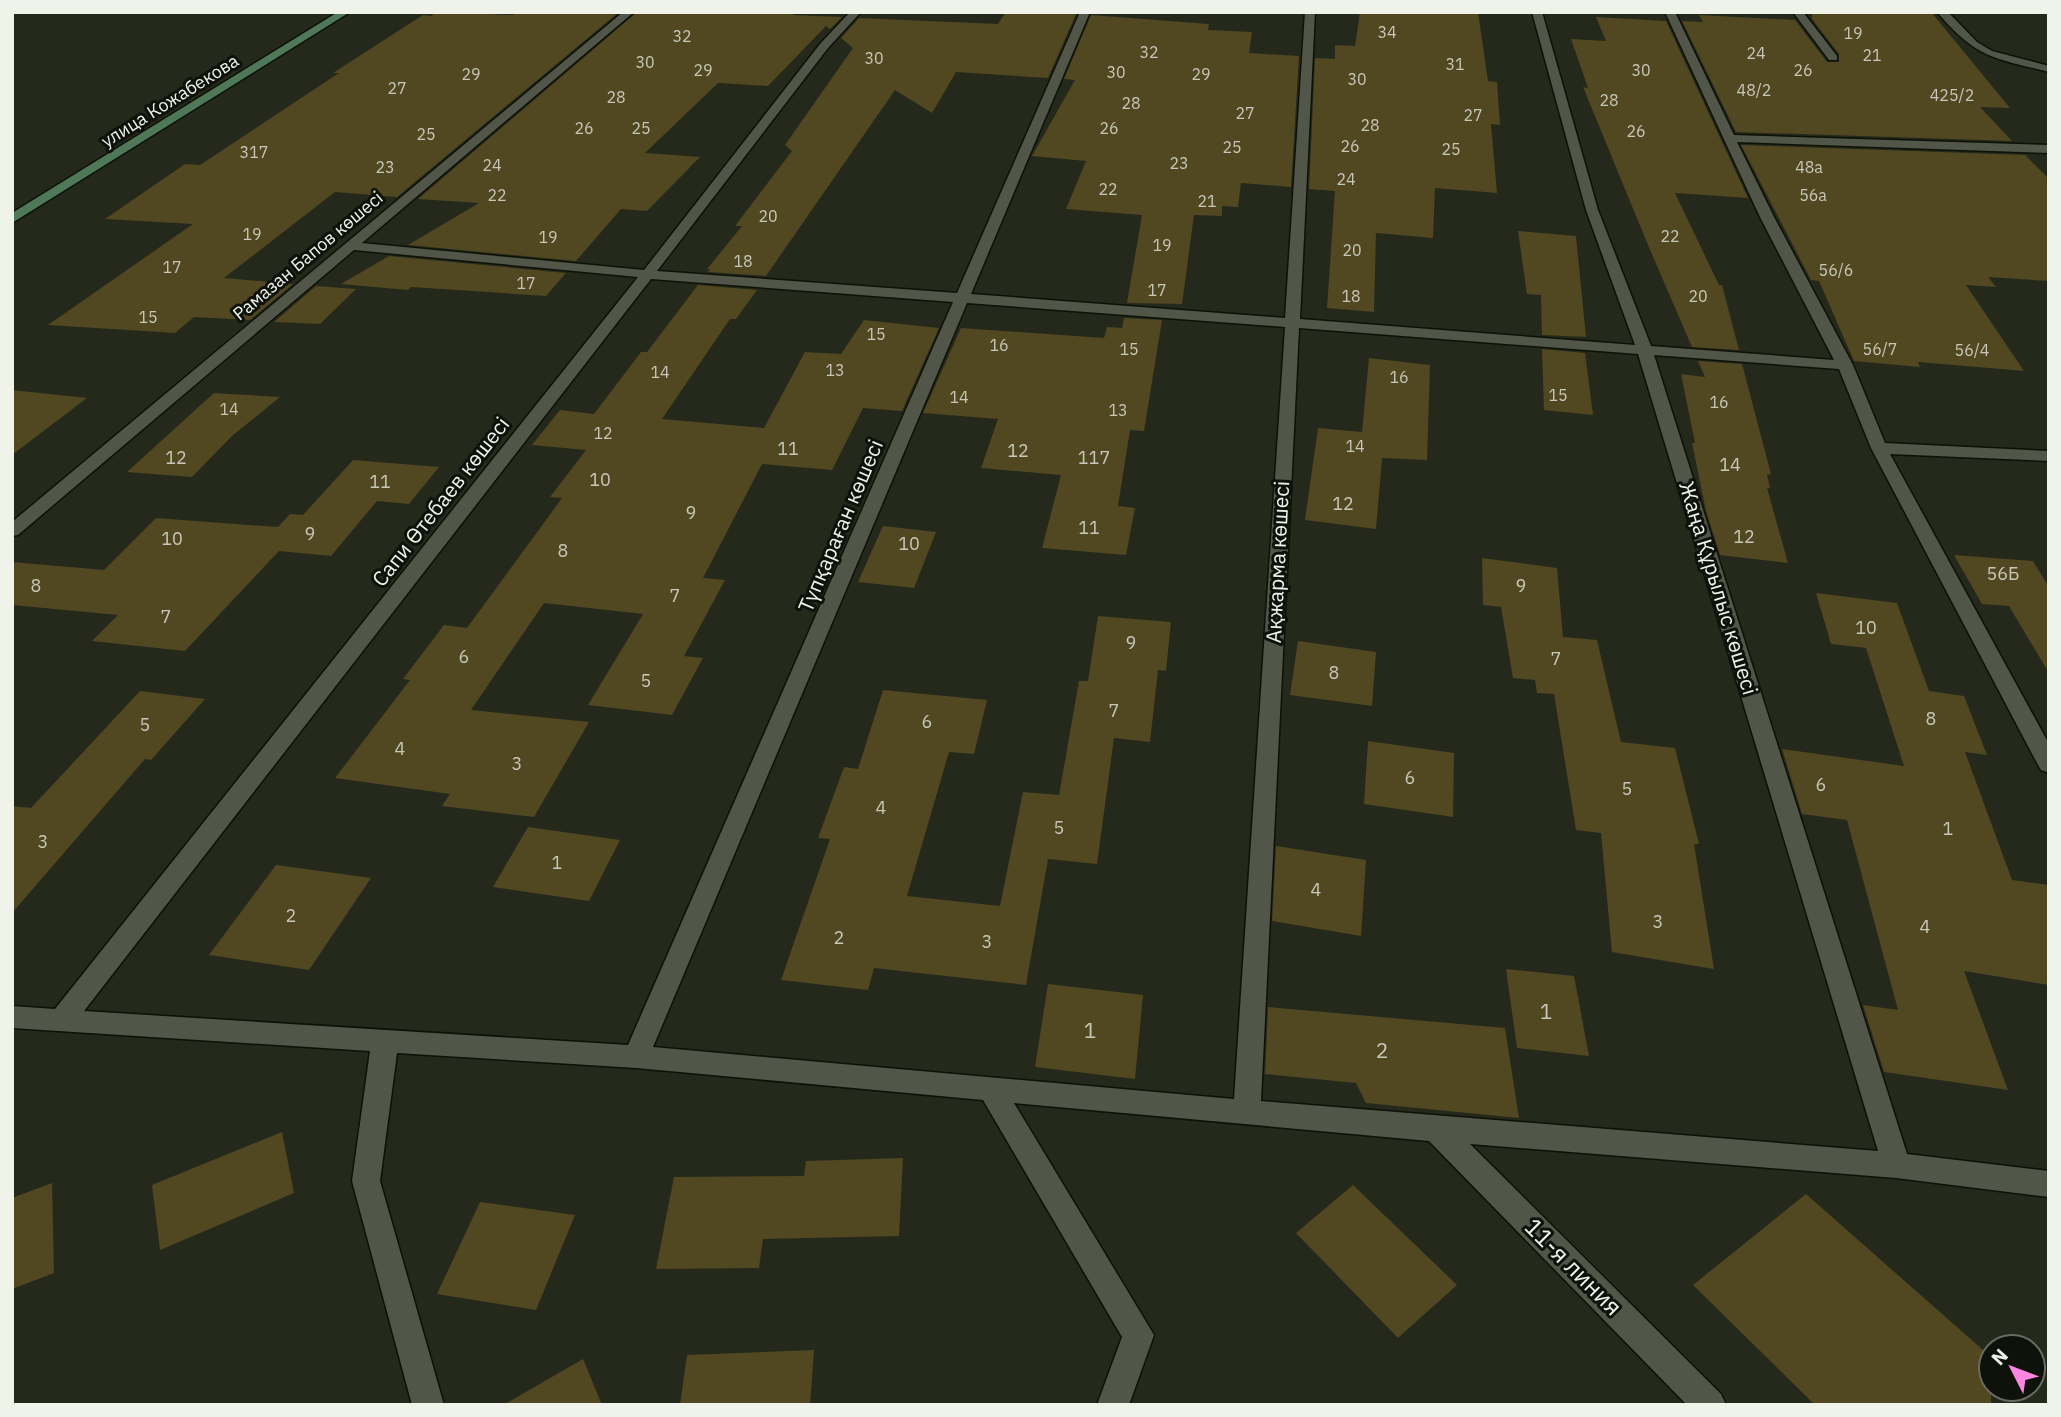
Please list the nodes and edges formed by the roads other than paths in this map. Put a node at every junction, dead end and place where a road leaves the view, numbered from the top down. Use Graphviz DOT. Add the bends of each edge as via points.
graph roads {
  1 [pos="345,12"];
  2 [pos="629,12"];
  3 [pos="856,12"];
  4 [pos="1085,12"];
  5 [pos="1310,12"];
  6 [pos="1537,12"];
  7 [pos="1670,12"];
  8 [pos="1798,12"];
  9 [pos="1942,12"];
  10 [pos="1833,58"];
  11 [pos="2049,69"];
  12 [pos="1729,138"];
  13 [pos="2049,149"];
  14 [pos="12,219"];
  15 [pos="351,246"];
  16 [pos="646,274"];
  17 [pos="963,298"];
  18 [pos="1291,322"];
  19 [pos="1644,348"];
  20 [pos="1845,365"];
  21 [pos="1879,448"];
  22 [pos="2049,456"];
  23 [pos="12,531"];
  24 [pos="2049,765"];
  25 [pos="12,1017"];
  26 [pos="61,1021"];
  27 [pos="385,1041"];
  28 [pos="636,1057"];
  29 [pos="990,1089"];
  30 [pos="1247,1111"];
  31 [pos="1436,1129"];
  32 [pos="1896,1165"];
  33 [pos="2049,1184"];
  34 [pos="428,1405"];
  35 [pos="1113,1405"];
  36 [pos="1710,1405"];
  1 -- 14 [label="main road, улица Кожабекова"];
  2 -- 15 [label="street, Рамазан Бапов көшесі"];
  3 -- 16 [label="street, Сапи Өтебаев көшесі" via="824,46"];
  4 -- 17 [label="street, Түпқараған көшесі"];
  5 -- 18 [label="street, Ақжарма көшесі"];
  6 -- 19 [label="street, Жаңа Құрылыс көшесі" via="1592,210"];
  7 -- 12 [label="street"];
  8 -- 10 [label="street"];
  9 -- 11 [label="street" via="1988,53"];
  12 -- 13 [label="street"];
  12 -- 20 [label="street"];
  15 -- 16 [label="street"];
  15 -- 23 [label="street, Рамазан Бапов көшесі"];
  16 -- 17 [label="street"];
  16 -- 26 [label="street, Сапи Өтебаев көшесі"];
  17 -- 18 [label="street"];
  17 -- 28 [label="street, Түпқараған көшесі"];
  18 -- 19 [label="street"];
  18 -- 30 [label="street, Ақжарма көшесі"];
  19 -- 20 [label="street"];
  19 -- 32 [label="street, Жаңа Құрылыс көшесі"];
  20 -- 21 [label="street"];
  21 -- 22 [label="street"];
  21 -- 24 [label="street"];
  25 -- 26 [label="street"];
  26 -- 27 [label="street"];
  27 -- 28 [label="street"];
  27 -- 34 [label="street" via="366,1181"];
  28 -- 29 [label="street"];
  29 -- 30 [label="street"];
  29 -- 35 [label="street" via="1138,1335"];
  30 -- 31 [label="street"];
  31 -- 32 [label="street"];
  31 -- 36 [label="street, 11-я линия"];
  32 -- 33 [label="street"];
}
